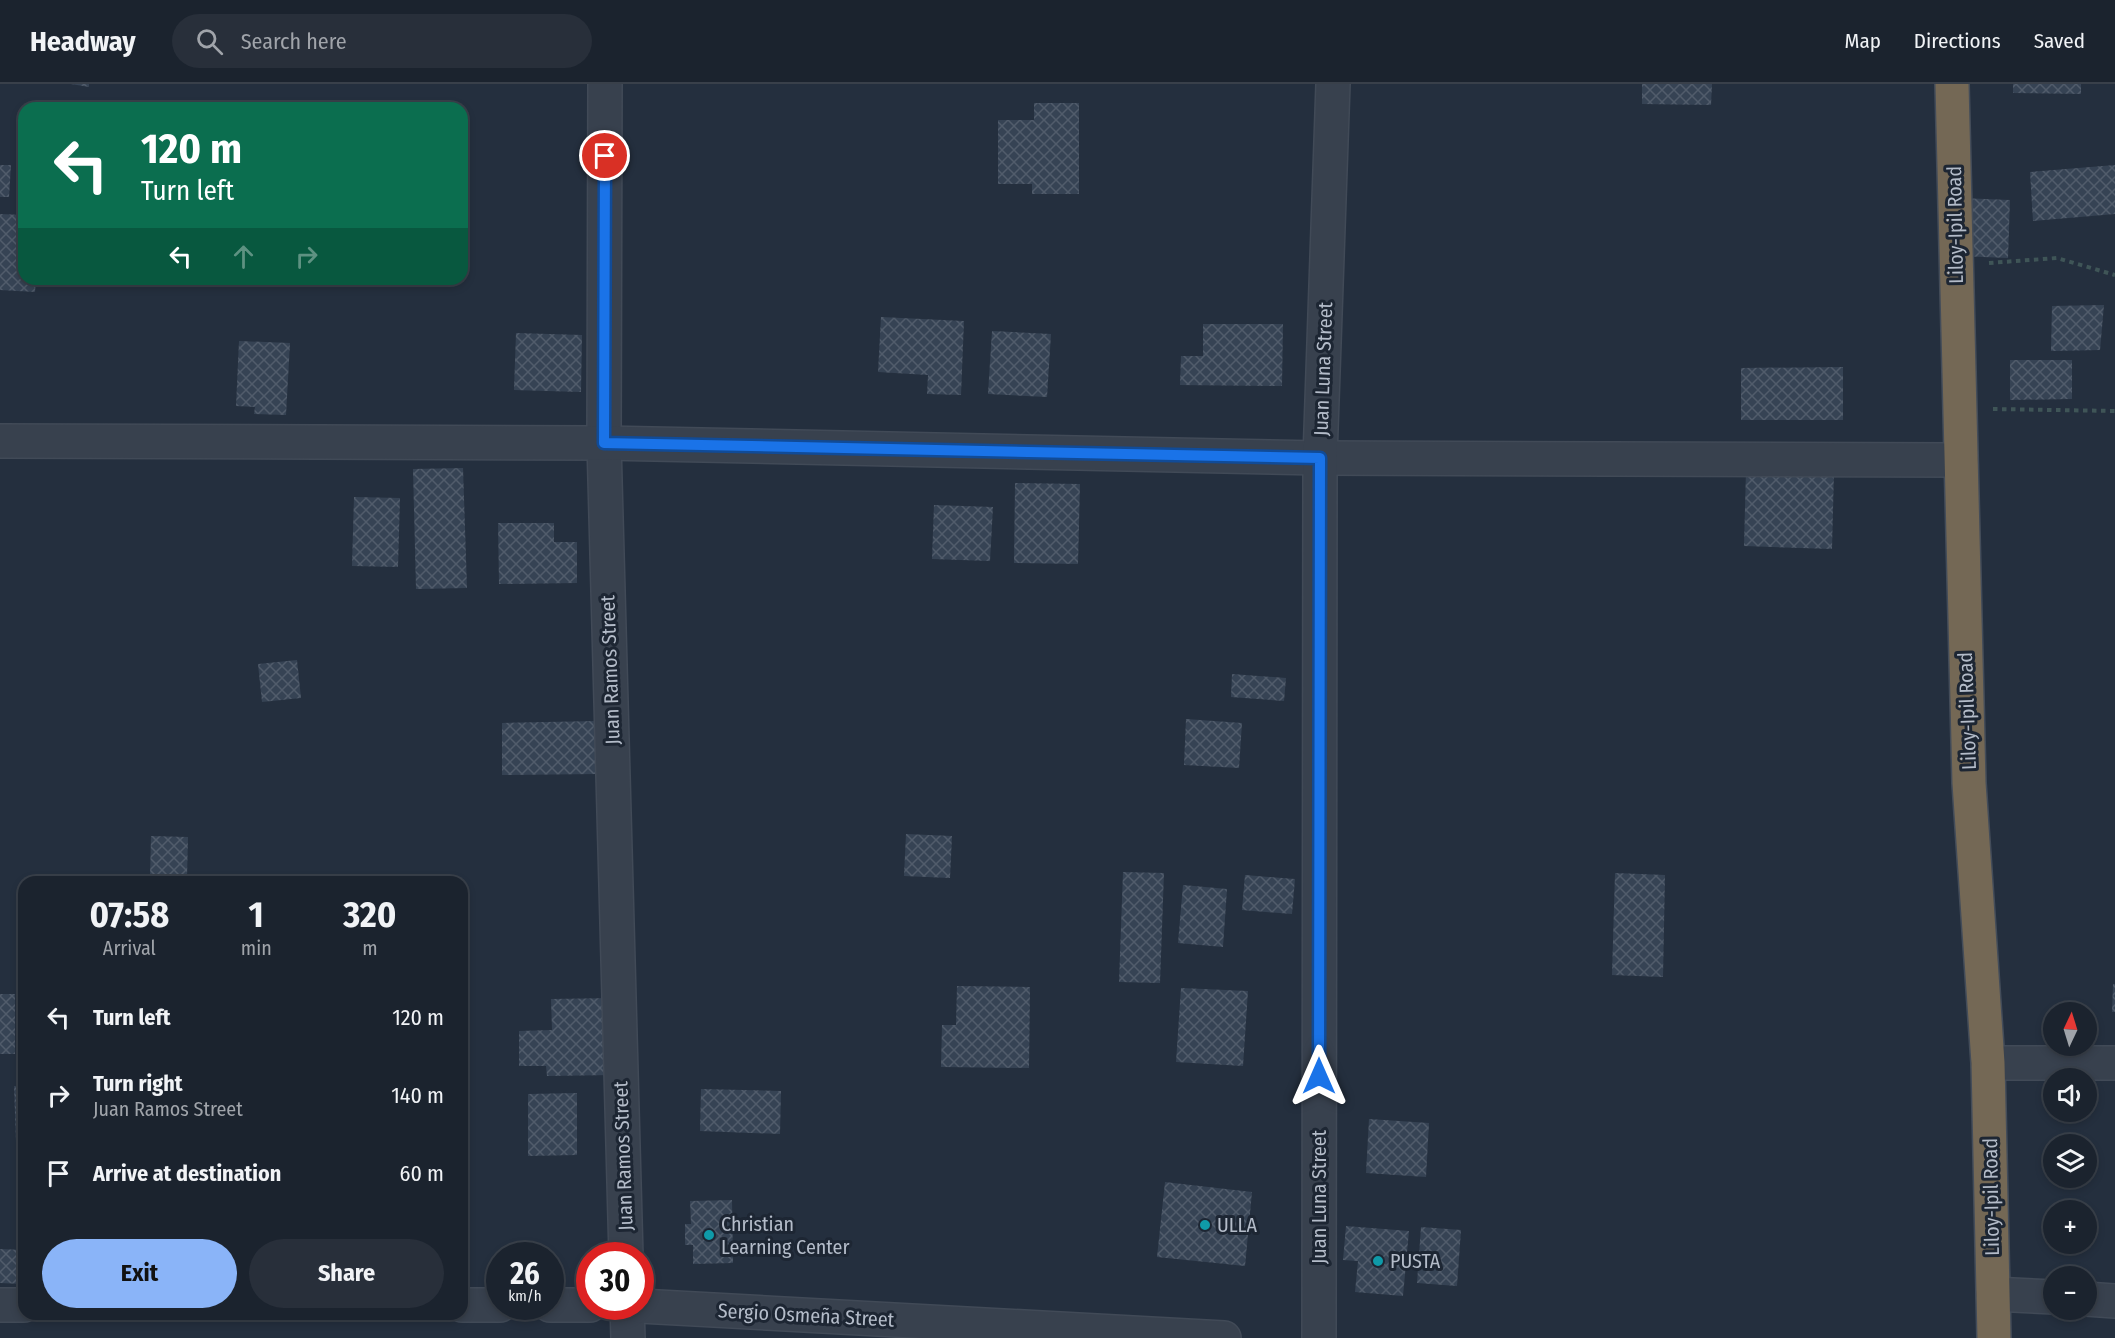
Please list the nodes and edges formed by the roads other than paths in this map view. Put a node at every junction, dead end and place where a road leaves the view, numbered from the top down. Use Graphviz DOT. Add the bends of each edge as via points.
graph roads {
  1 [pos="605,84"];
  2 [pos="1333,84"];
  3 [pos="1952,84"];
  4 [pos="0,441"];
  5 [pos="604,443"];
  6 [pos="1320,458"];
  7 [pos="1960,460"];
  8 [pos="1988,1063"];
  9 [pos="2115,1063"];
  10 [pos="626,1242"];
  11 [pos="1993,1294"];
  12 [pos="2043,1296"];
  13 [pos="2097,1300"];
  14 [pos="2115,1301"];
  15 [pos="0,1305"];
  16 [pos="18,1305"];
  17 [pos="468,1305"];
  18 [pos="486,1305"];
  19 [pos="654,1307"];
  20 [pos="627,1320"];
  21 [pos="628,1338"];
  22 [pos="1224,1338"];
  23 [pos="1319,1338"];
  24 [pos="1994,1338"];
  1 -- 5 [label="street, Juan Ramos Street"];
  2 -- 6 [label="street, Juan Luna Street"];
  3 -- 7 [label="highway, Liloy-Ipil Road"];
  4 -- 5 [label="street"];
  5 -- 6 [label="street"];
  5 -- 10 [label="street, Juan Ramos Street"];
  6 -- 7 [label="street"];
  6 -- 23 [label="street, Juan Luna Street"];
  7 -- 8 [label="highway, Liloy-Ipil Road" via="1969,783"];
  8 -- 9 [label="street"];
  8 -- 11 [label="highway, Liloy-Ipil Road"];
  11 -- 12 [label="street"];
  11 -- 24 [label="highway, Liloy-Ipil Road"];
  13 -- 14 [label="street"];
  15 -- 16 [label="street"];
  17 -- 18 [label="street"];
  19 -- 22 [label="street, Sergio Osmeña Street"];
  20 -- 21 [label="street"];
}
